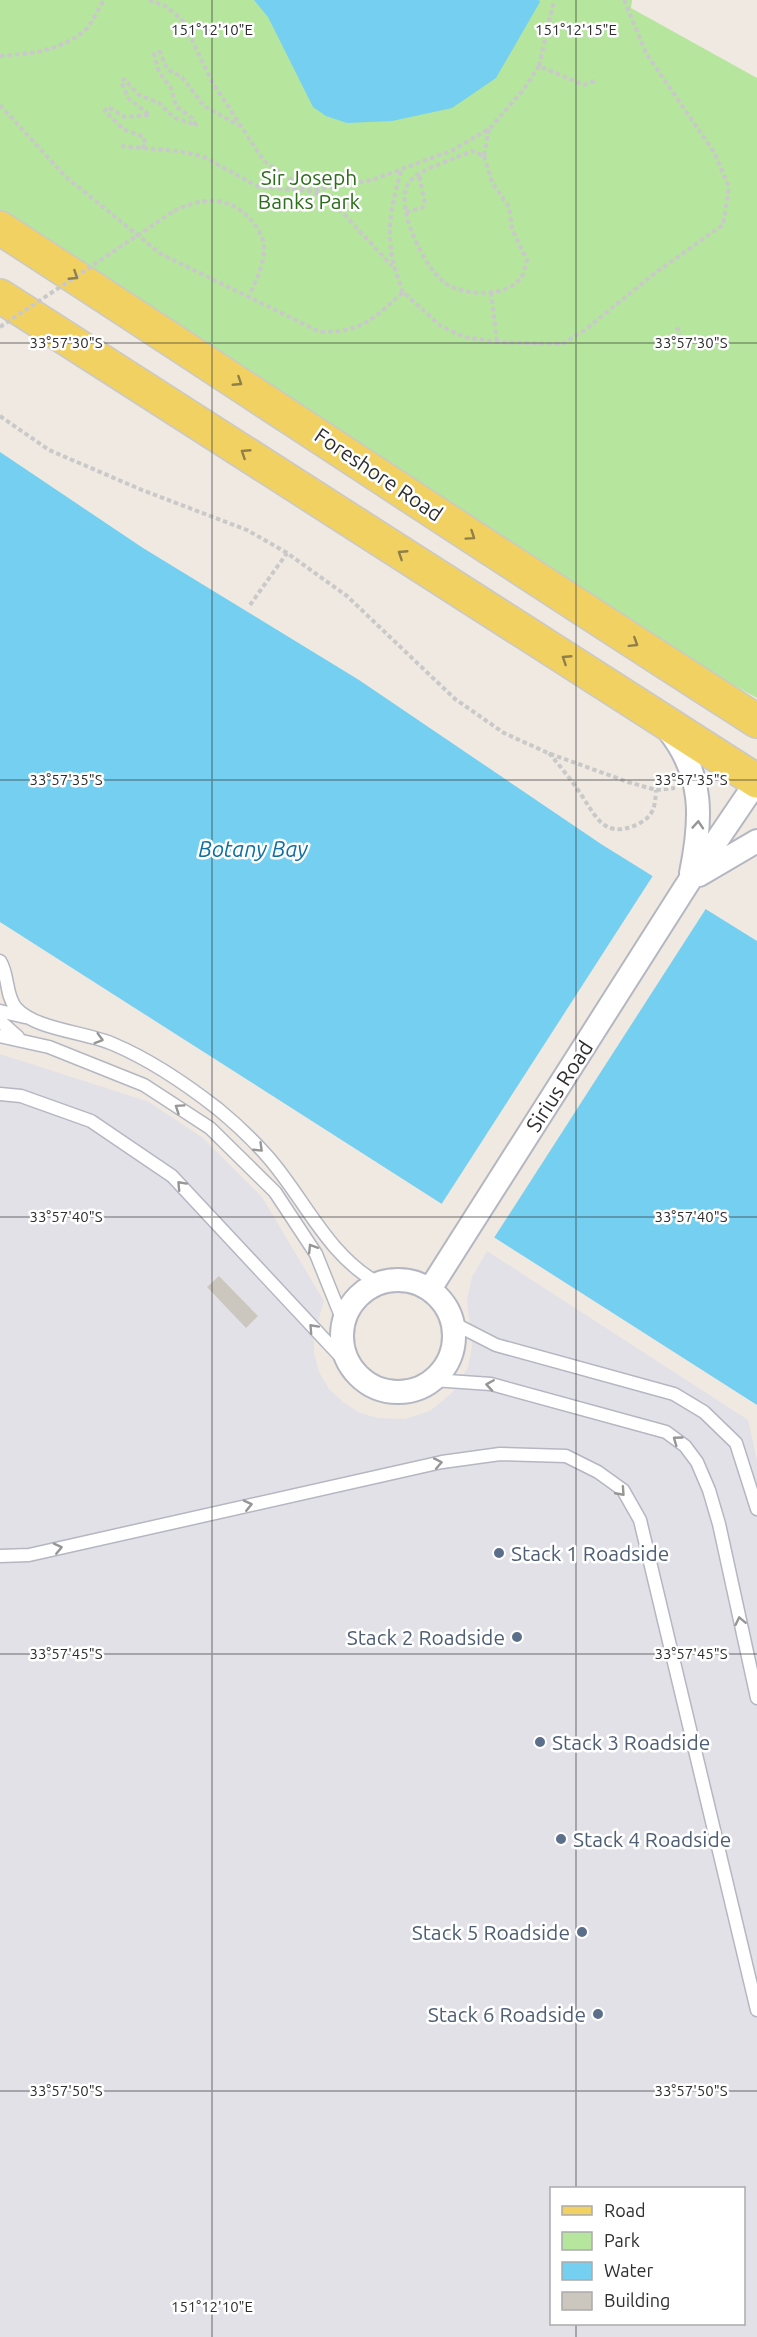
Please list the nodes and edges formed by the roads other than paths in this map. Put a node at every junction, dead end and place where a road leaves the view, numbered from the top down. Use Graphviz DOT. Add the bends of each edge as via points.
graph roads {
  1 [pos="0,228"];
  2 [pos="0,296"];
  3 [pos="659,719"];
  4 [pos="757,721"];
  5 [pos="757,781"];
  6 [pos="757,841"];
  7 [pos="688,883"];
  8 [pos="0,961"];
  9 [pos="0,1011"];
  10 [pos="28,1017"];
  11 [pos="0,1021"];
  12 [pos="0,1036"];
  13 [pos="21,1040"];
  14 [pos="0,1094"];
  15 [pos="378,1282"];
  16 [pos="429,1288"];
  17 [pos="343,1321"];
  18 [pos="453,1323"];
  19 [pos="354,1371"];
  20 [pos="434,1380"];
  21 [pos="757,1509"];
  22 [pos="0,1556"];
  23 [pos="757,1698"];
  24 [pos="757,2010"];
  1 -- 4 [label="main road, Foreshore Road, one-way"];
  3 -- 2 [label="main road, one-way"];
  3 -- 5 [label="main road"];
  7 -- 3 [label="street, Sirius Road, one-way" via="696,845 697,790 683,750"];
  5 -- 7 [label="street, Sirius Road"];
  6 -- 7 [label="street, Sirius Road"];
  7 -- 16 [label="street, Sirius Road"];
  8 -- 10 [label="lane" via="10,1000"];
  9 -- 10 [label="lane"];
  10 -- 15 [label="lane, one-way" via="113,1044 161,1068 219,1110 268,1156 338,1250 360,1273"];
  11 -- 13 [label="lane"];
  12 -- 13 [label="lane"];
  17 -- 13 [label="lane, one-way" via="316,1254 275,1192 210,1128 144,1085 49,1047"];
  19 -- 14 [label="lane, one-way" via="172,1176 91,1121 21,1096"];
  15 -- 16 [label="street" via="396,1279"];
  15 -- 17 [label="street" via="350,1304"];
  16 -- 18 [label="street" via="440,1298"];
  17 -- 19 [label="street" via="341,1338"];
  18 -- 20 [label="street" via="452,1354"];
  18 -- 21 [label="lane" via="496,1345 674,1394 704,1412 736,1443"];
  19 -- 20 [label="street" via="383,1390 418,1389"];
  23 -- 20 [label="lane, one-way" via="719,1524 701,1471 685,1446 666,1432 491,1384"];
  22 -- 24 [label="lane, one-way" via="28,1555 442,1462 500,1454 566,1456 598,1472 623,1490 640,1520"];
}
